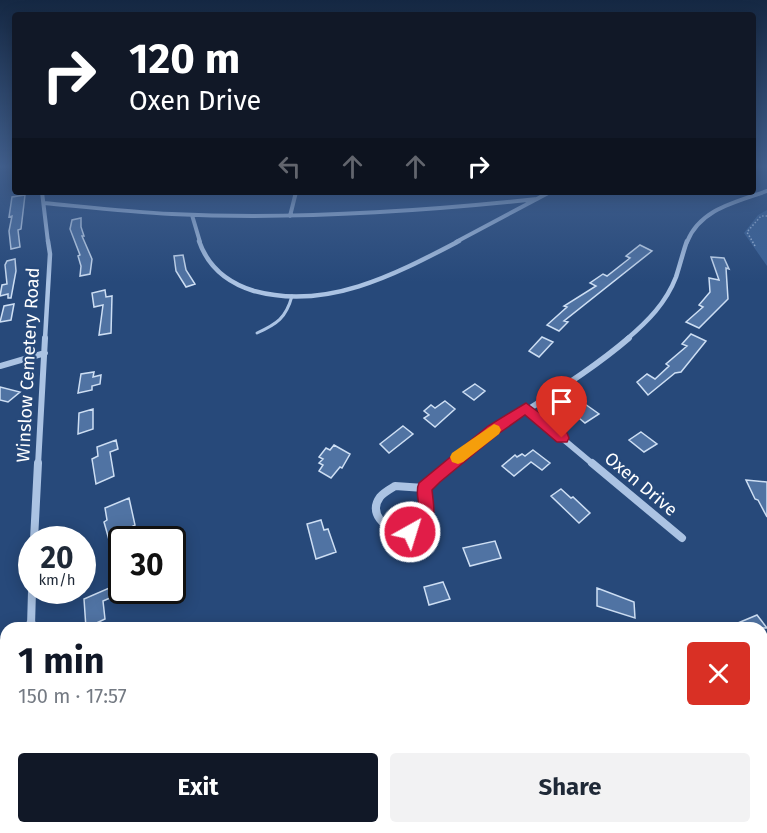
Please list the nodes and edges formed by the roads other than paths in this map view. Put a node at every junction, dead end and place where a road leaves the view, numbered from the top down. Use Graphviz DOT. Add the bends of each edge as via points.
graph roads {
  1 [pos="44,205"];
  2 [pos="63,205"];
  3 [pos="293,205"];
  4 [pos="487,205"];
  5 [pos="526,205"];
  6 [pos="727,205"];
  7 [pos="70,206"];
  8 [pos="45,212"];
  9 [pos="192,215"];
  10 [pos="290,216"];
  11 [pos="292,296"];
  12 [pos="257,333"];
  13 [pos="45,353"];
  14 [pos="0,366"];
  15 [pos="526,408"];
  16 [pos="424,488"];
  17 [pos="35,526"];
  18 [pos="682,538"];
  19 [pos="32,604"];
  20 [pos="31,622"];
  1 -- 8 [label="street, Winslow Cemetery Road"];
  2 -- 7 [label="street"];
  3 -- 10 [label="street"];
  4 -- 10 [label="street"];
  5 -- 11 [label="street" via="372,284 332,295"];
  6 -- 15 [label="street" via="703,220 685,243 675,279 655,312 614,350"];
  7 -- 8 [label="street"];
  7 -- 9 [label="street"];
  8 -- 13 [label="street, Winslow Cemetery Road" via="50,254"];
  9 -- 10 [label="street"];
  9 -- 11 [label="street" via="207,259 222,278 256,291"];
  11 -- 12 [label="lane" via="289,313"];
  13 -- 14 [label="street"];
  13 -- 17 [label="street, Winslow Cemetery Road"];
  15 -- 16 [label="street" via="447,466"];
  15 -- 18 [label="street, Oxen Drive"];
  16 -- 16 [label="street" via="395,486 384,491 376,507 384,526 398,533 420,527 427,516"];
  19 -- 20 [label="street"];
}
